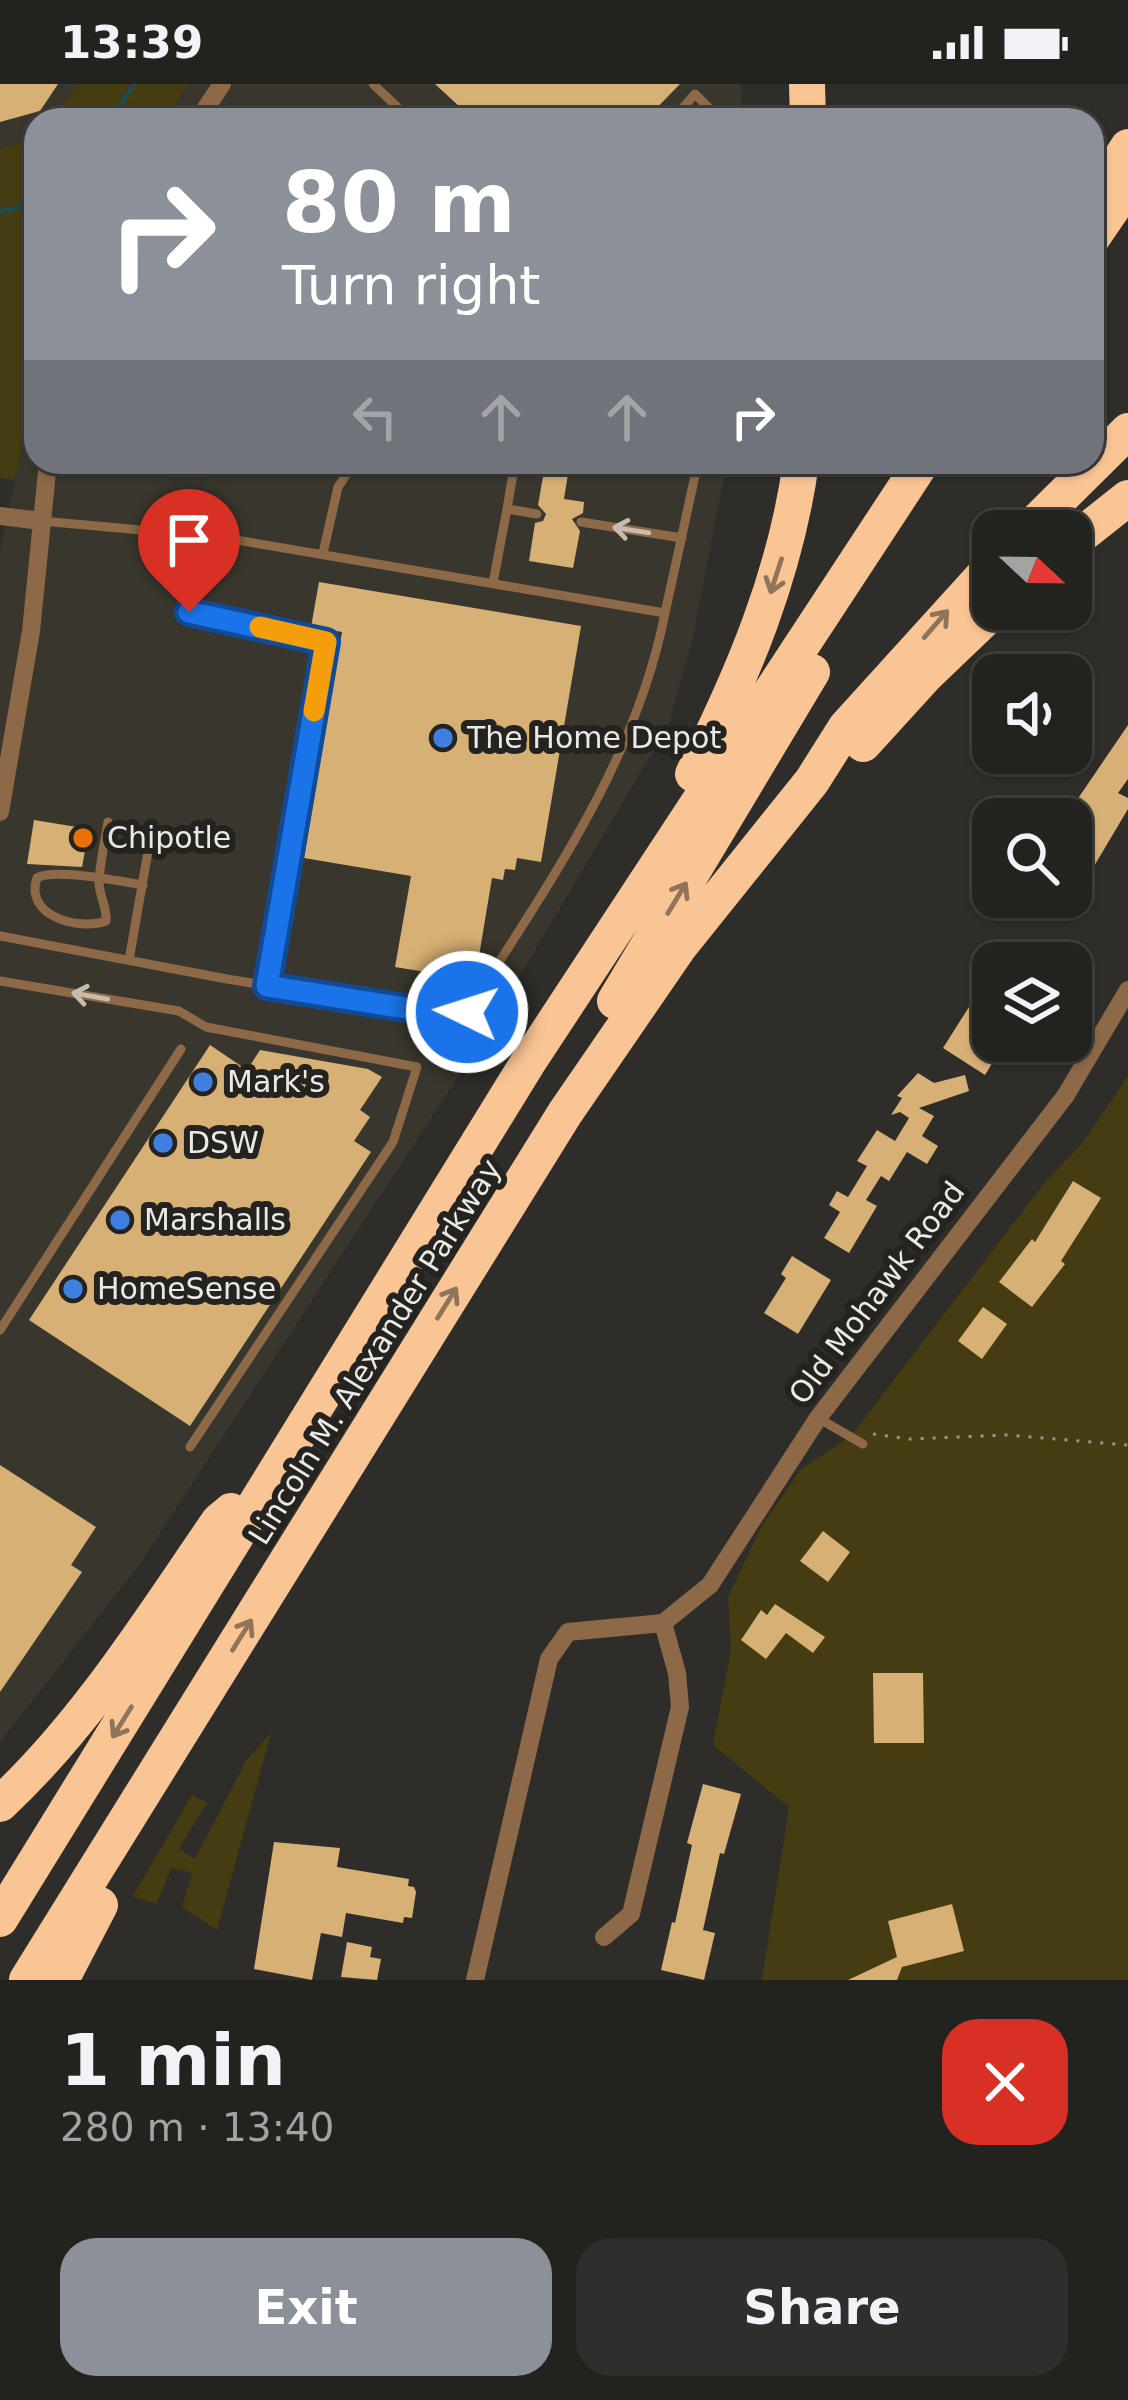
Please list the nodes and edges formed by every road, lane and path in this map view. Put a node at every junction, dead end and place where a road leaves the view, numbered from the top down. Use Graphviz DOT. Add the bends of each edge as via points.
graph roads {
  1 [pos="373,84"];
  2 [pos="398,108"];
  3 [pos="683,108"];
  4 [pos="709,108"];
  5 [pos="1128,147"];
  6 [pos="1104,184"];
  7 [pos="1128,185"];
  8 [pos="1104,220"];
  9 [pos="1128,431"];
  10 [pos="1104,455"];
  11 [pos="47,474"];
  12 [pos="346,474"];
  13 [pos="513,474"];
  14 [pos="695,474"];
  15 [pos="799,474"];
  16 [pos="914,474"];
  17 [pos="937,474"];
  18 [pos="1085,474"];
  19 [pos="1128,497"];
  20 [pos="507,509"];
  21 [pos="1048,510"];
  22 [pos="537,514"];
  23 [pos="0,516"];
  24 [pos="41,521"];
  25 [pos="581,522"];
  26 [pos="1092,526"];
  27 [pos="200,536"];
  28 [pos="682,538"];
  29 [pos="323,553"];
  30 [pos="493,583"];
  31 [pos="972,588"];
  32 [pos="665,614"];
  33 [pos="973,630"];
  34 [pos="812,782"];
  35 [pos="0,812"];
  36 [pos="108,821"];
  37 [pos="152,829"];
  38 [pos="99,878"];
  39 [pos="142,885"];
  40 [pos="0,936"];
  41 [pos="129,960"];
  42 [pos="0,981"];
  43 [pos="267,986"];
  44 [pos="1128,990"];
  45 [pos="181,1049"];
  46 [pos="527,1064"];
  47 [pos="565,1113"];
  48 [pos="0,1330"];
  49 [pos="818,1418"];
  50 [pos="863,1444"];
  51 [pos="1128,1444"];
  52 [pos="190,1447"];
  53 [pos="271,1479"];
  54 [pos="663,1623"];
  55 [pos="180,1735"];
  56 [pos="0,1804"];
  57 [pos="0,1919"];
  58 [pos="604,1937"];
  59 [pos="27,1980"];
  60 [pos="61,1980"];
  61 [pos="475,1980"];
  1 -- 2 [label="lane"];
  3 -- 4 [label="lane" via="695,94"];
  5 -- 6 [label="highway"];
  7 -- 8 [label="highway"];
  9 -- 10 [label="highway"];
  11 -- 24 [label="street"];
  12 -- 29 [label="lane"];
  13 -- 20 [label="lane"];
  14 -- 28 [label="lane"];
  15 -- 46 [label="highway, one-way" via="782,559 734,694"];
  16 -- 46 [label="highway"];
  47 -- 17 [label="highway, one-way" via="587,1048"];
  18 -- 21 [label="highway"];
  19 -- 26 [label="highway"];
  20 -- 22 [label="lane"];
  20 -- 30 [label="lane"];
  23 -- 24 [label="street"];
  24 -- 27 [label="lane"];
  24 -- 35 [label="street"];
  28 -- 25 [label="lane, one-way"];
  27 -- 29 [label="lane"];
  27 -- 43 [label="lane" via="189,612 326,642"];
  28 -- 32 [label="lane"];
  29 -- 30 [label="lane"];
  30 -- 32 [label="lane"];
  34 -- 31 [label="highway, one-way" via="846,727"];
  32 -- 43 [label="lane" via="625,745 467,1012"];
  33 -- 34 [label="highway" via="856,752"];
  34 -- 47 [label="highway, Lincoln M. Alexander Parkway" via="679,947"];
  36 -- 38 [label="lane"];
  37 -- 39 [label="lane"];
  38 -- 38 [label="lane" via="40,874 33,890 47,913 93,925 106,921"];
  38 -- 39 [label="lane"];
  39 -- 41 [label="lane"];
  40 -- 41 [label="lane"];
  41 -- 43 [label="lane"];
  52 -- 42 [label="lane, one-way" via="393,1142 417,1067 206,1027 179,1011"];
  44 -- 49 [label="street, Old Mohawk Road" via="1066,1095"];
  45 -- 48 [label="lane"];
  46 -- 53 [label="highway, Lincoln M. Alexander Parkway"];
  55 -- 47 [label="highway, Lincoln M. Alexander Parkway, one-way"];
  49 -- 50 [label="lane"];
  49 -- 54 [label="street, Old Mohawk Road" via="710,1585"];
  50 -- 51 [label="path" via="871,1434"];
  53 -- 56 [label="highway" via="219,1521 53,1750"];
  53 -- 57 [label="highway, Lincoln M. Alexander Parkway, one-way"];
  54 -- 58 [label="street" via="680,1707 632,1914"];
  54 -- 61 [label="street" via="568,1632 549,1659"];
  55 -- 59 [label="highway, Lincoln M. Alexander Parkway"];
  55 -- 60 [label="highway" via="169,1780"];
}
